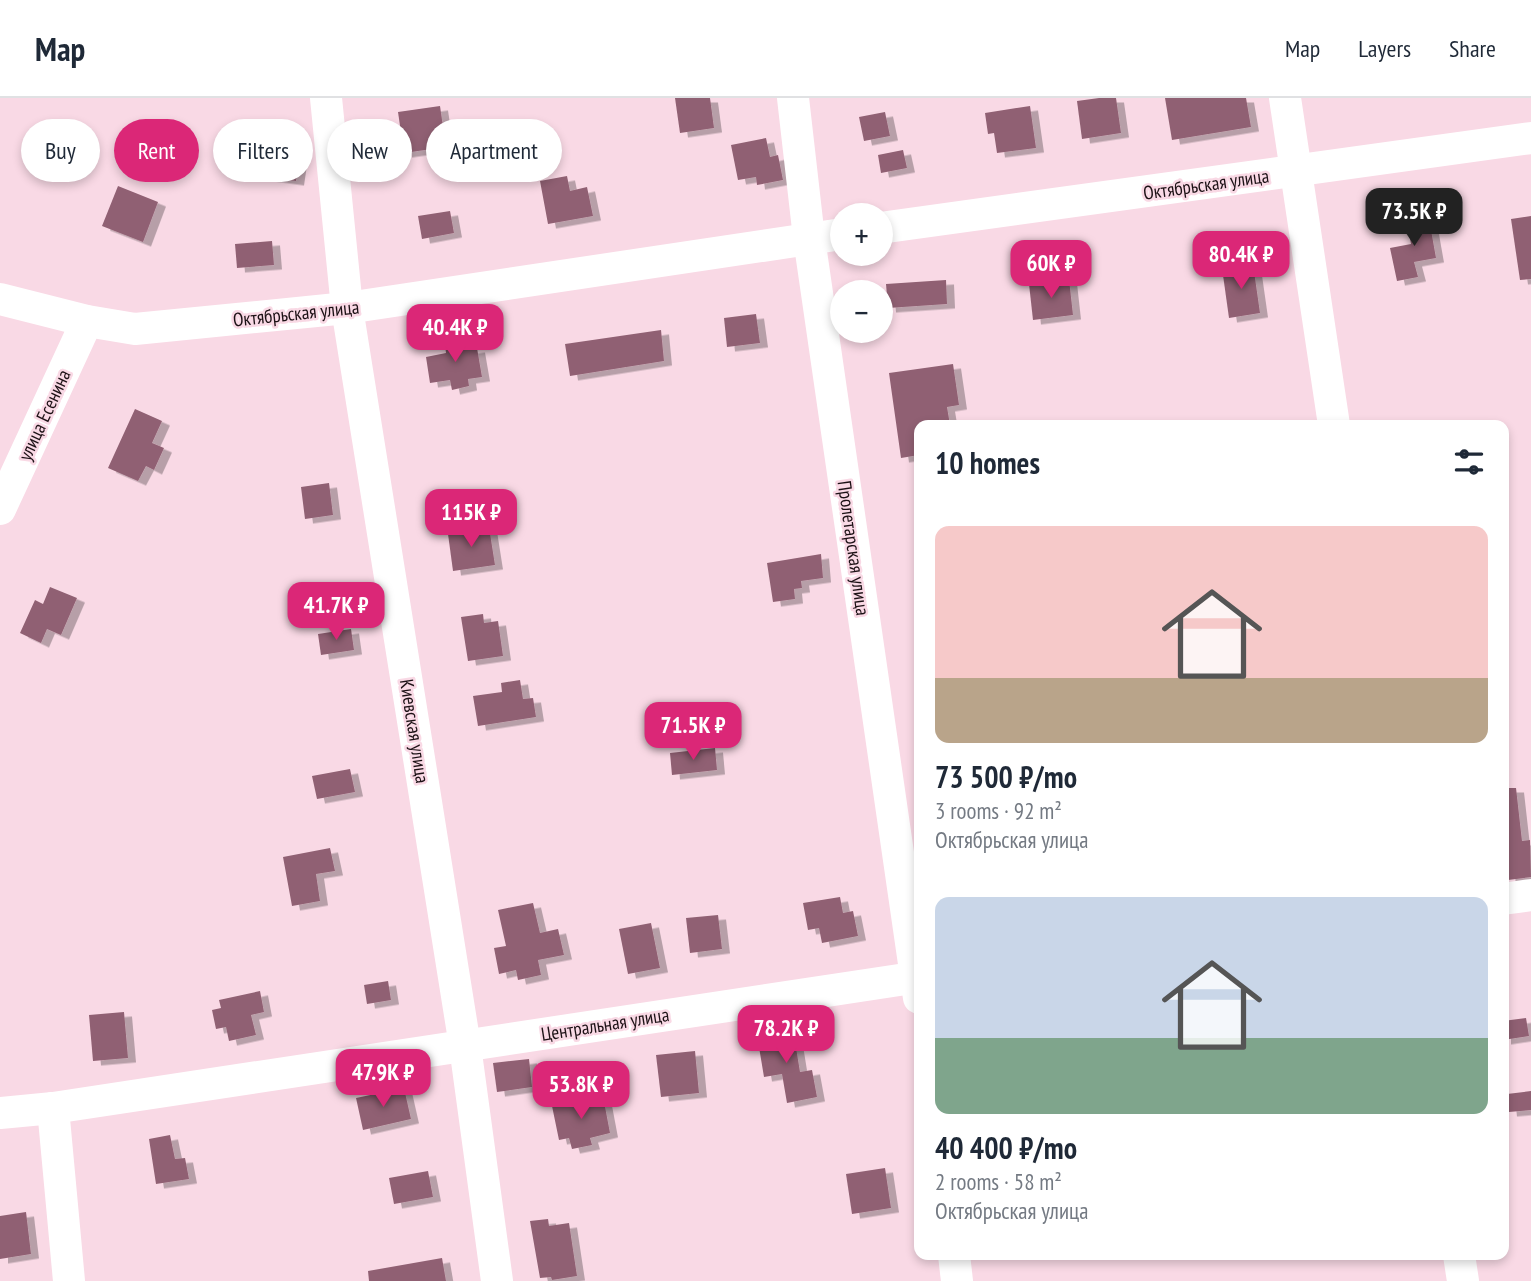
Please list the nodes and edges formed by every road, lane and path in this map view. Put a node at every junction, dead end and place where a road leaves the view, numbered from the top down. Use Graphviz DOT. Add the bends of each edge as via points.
graph roads {
  1 [pos="326,98"];
  2 [pos="793,98"];
  3 [pos="1285,98"];
  4 [pos="1531,138"];
  5 [pos="1294,172"];
  6 [pos="893,226"];
  7 [pos="830,235"];
  8 [pos="809,238"];
  9 [pos="0,299"];
  10 [pos="347,308"];
  11 [pos="87,321"];
  12 [pos="1333,420"];
  13 [pos="0,509"];
  14 [pos="1531,895"];
  15 [pos="1509,898"];
  16 [pos="914,957"];
  17 [pos="914,985"];
  18 [pos="465,1046"];
  19 [pos="53,1108"];
  20 [pos="0,1113"];
  21 [pos="955,1260"];
  22 [pos="1460,1260"];
  23 [pos="69,1281"];
  24 [pos="497,1281"];
  25 [pos="957,1281"];
  26 [pos="1463,1281"];
  1 -- 10 [label="street, Киевская улица"];
  2 -- 8 [label="street, Пролетарская улица"];
  3 -- 5 [label="street"];
  4 -- 5 [label="street, Октябрьская улица"];
  5 -- 6 [label="street, Октябрьская улица"];
  5 -- 12 [label="street"];
  7 -- 8 [label="street, Октябрьская улица"];
  8 -- 10 [label="street, Октябрьская улица"];
  8 -- 16 [label="street, Пролетарская улица"];
  9 -- 11 [label="street, Октябрьская улица"];
  10 -- 11 [label="street, Октябрьская улица" via="135,329"];
  10 -- 18 [label="street, Киевская улица"];
  11 -- 13 [label="street, улица Есенина"];
  14 -- 15 [label="street"];
  17 -- 18 [label="street, Центральная улица"];
  18 -- 19 [label="street, Центральная улица"];
  18 -- 24 [label="street, Киевская улица"];
  19 -- 20 [label="street, Центральная улица"];
  19 -- 23 [label="street"];
  21 -- 25 [label="street"];
  22 -- 26 [label="street"];
}
